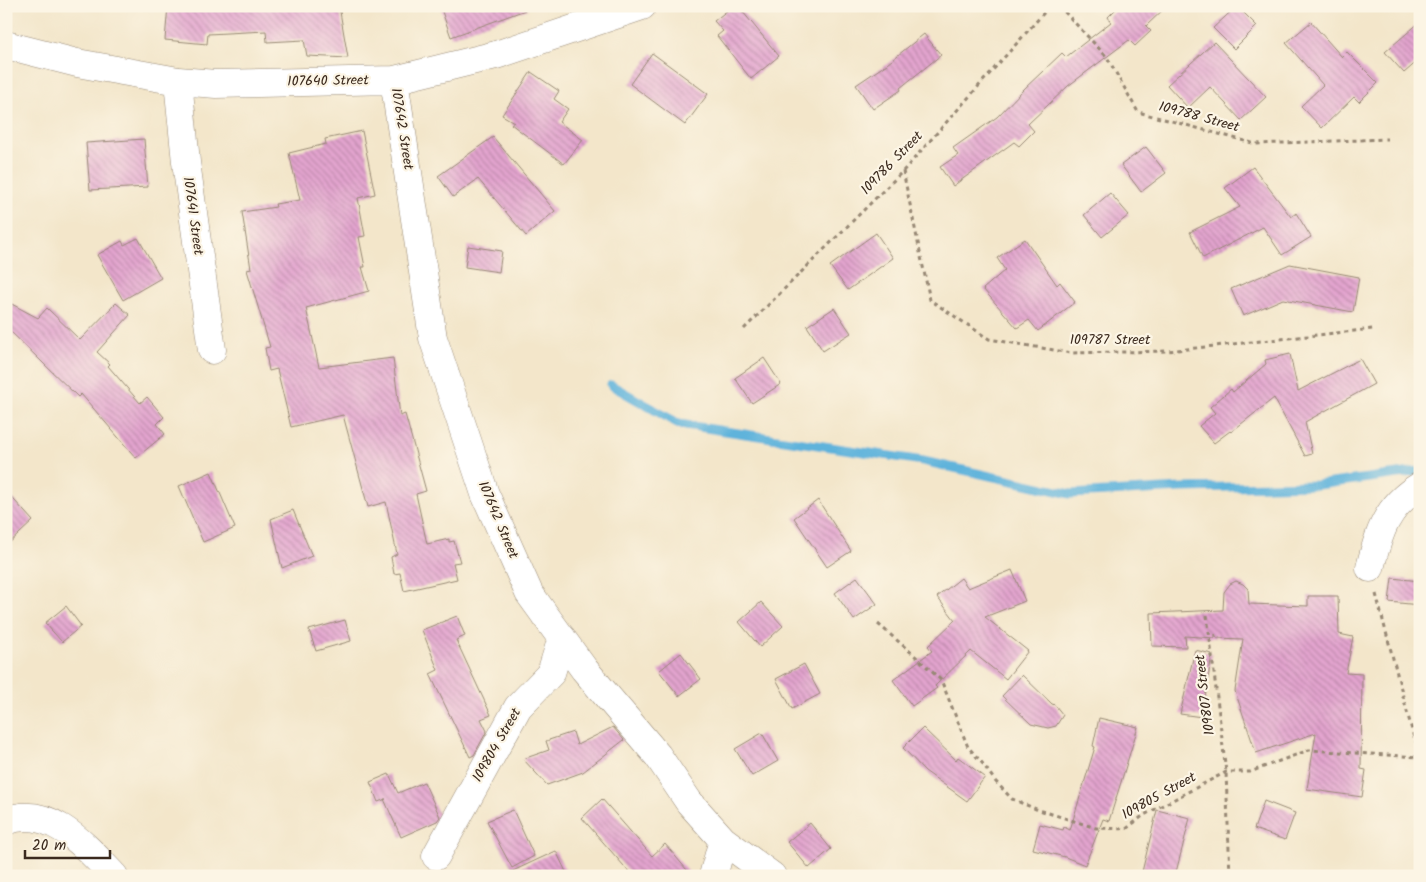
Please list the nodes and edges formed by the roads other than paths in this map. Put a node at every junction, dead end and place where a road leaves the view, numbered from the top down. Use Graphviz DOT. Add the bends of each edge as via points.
graph roads {
  1 [pos="642,6"];
  2 [pos="6,45"];
  3 [pos="394,80"];
  4 [pos="178,81"];
  5 [pos="212,350"];
  6 [pos="1420,486"];
  7 [pos="1370,568"];
  8 [pos="562,638"];
  9 [pos="6,822"];
  10 [pos="723,840"];
  11 [pos="436,856"];
  12 [pos="114,876"];
  13 [pos="713,876"];
  14 [pos="772,876"];
  1 -- 3 [label="street, 107640 Street" via="496,55"];
  2 -- 4 [label="street, 107640 Street" via="77,63"];
  3 -- 4 [label="street, 107640 Street" via="216,84"];
  3 -- 8 [label="street, 107642 Street" via="433,338 485,494 529,593"];
  4 -- 5 [label="street, 107641 Street"];
  6 -- 7 [label="street" via="1408,493 1388,515 1378,536"];
  8 -- 10 [label="street, 107642 Street" via="584,670 658,756 690,802"];
  8 -- 11 [label="street, 109804 Street" via="551,674 518,707"];
  9 -- 12 [label="street" via="14,818 35,818 54,823 79,840"];
  10 -- 13 [label="street"];
  10 -- 14 [label="street, 107642 Street"];
}
